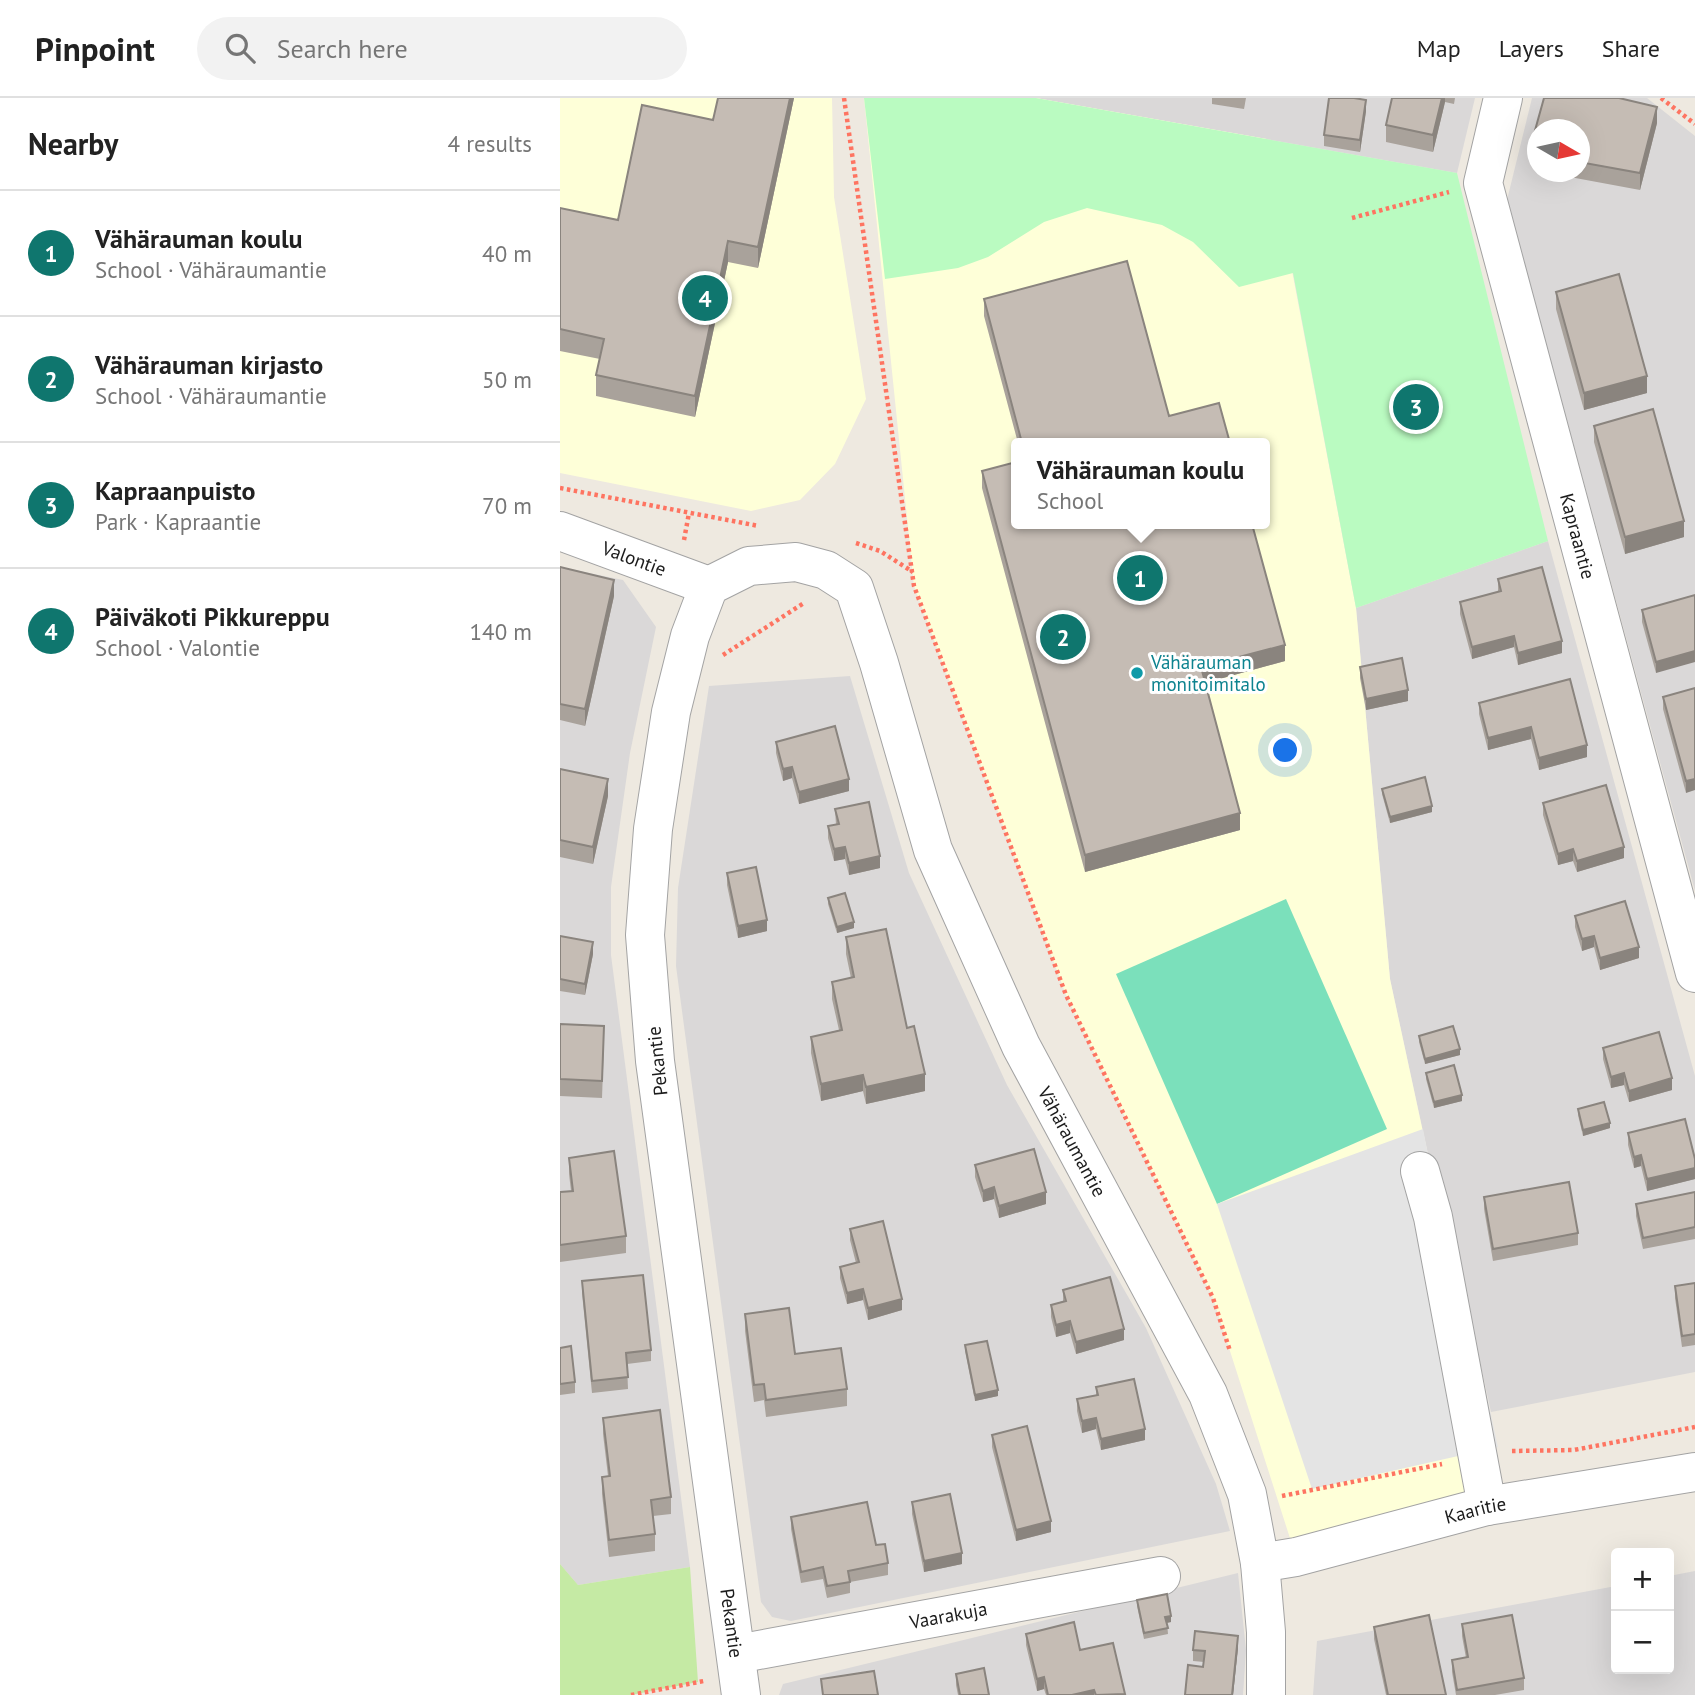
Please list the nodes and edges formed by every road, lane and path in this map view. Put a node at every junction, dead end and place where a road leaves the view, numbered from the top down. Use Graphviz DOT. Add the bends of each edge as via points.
graph roads {
  1 [pos="844,98"];
  2 [pos="1503,98"];
  3 [pos="1661,98"];
  4 [pos="1695,124"];
  5 [pos="1483,183"];
  6 [pos="1352,218"];
  7 [pos="560,488"];
  8 [pos="744,524"];
  9 [pos="560,531"];
  10 [pos="709,586"];
  11 [pos="811,599"];
  12 [pos="720,657"];
  13 [pos="1695,973"];
  14 [pos="1420,1171"];
  15 [pos="1234,1365"];
  16 [pos="1695,1472"];
  17 [pos="1486,1506"];
  18 [pos="1260,1563"];
  19 [pos="1161,1576"];
  20 [pos="739,1675"];
  21 [pos="631,1695"];
  22 [pos="1266,1695"];
  1 -- 15 [label="path" via="914,586 1066,995 1213,1298"];
  2 -- 5 [label="street, Kapraantie"];
  3 -- 4 [label="path"];
  5 -- 6 [label="path"];
  5 -- 13 [label="street, Kapraantie"];
  7 -- 8 [label="path"];
  9 -- 10 [label="street, Valontie"];
  10 -- 18 [label="street, Vähäraumantie" via="749,566 796,562 826,570 854,588 933,850 1021,1046 1208,1394 1247,1494"];
  10 -- 20 [label="street, Pekantie" via="671,712 653,829 645,934 657,1075"];
  11 -- 12 [label="path"];
  14 -- 17 [label="street" via="1433,1217"];
  16 -- 17 [label="street, Kaaritie"];
  17 -- 18 [label="street, Kaaritie"];
  18 -- 22 [label="street, Vähäraumantie"];
  19 -- 20 [label="street, Vaarakuja"];
  20 -- 21 [label="path"];
}
